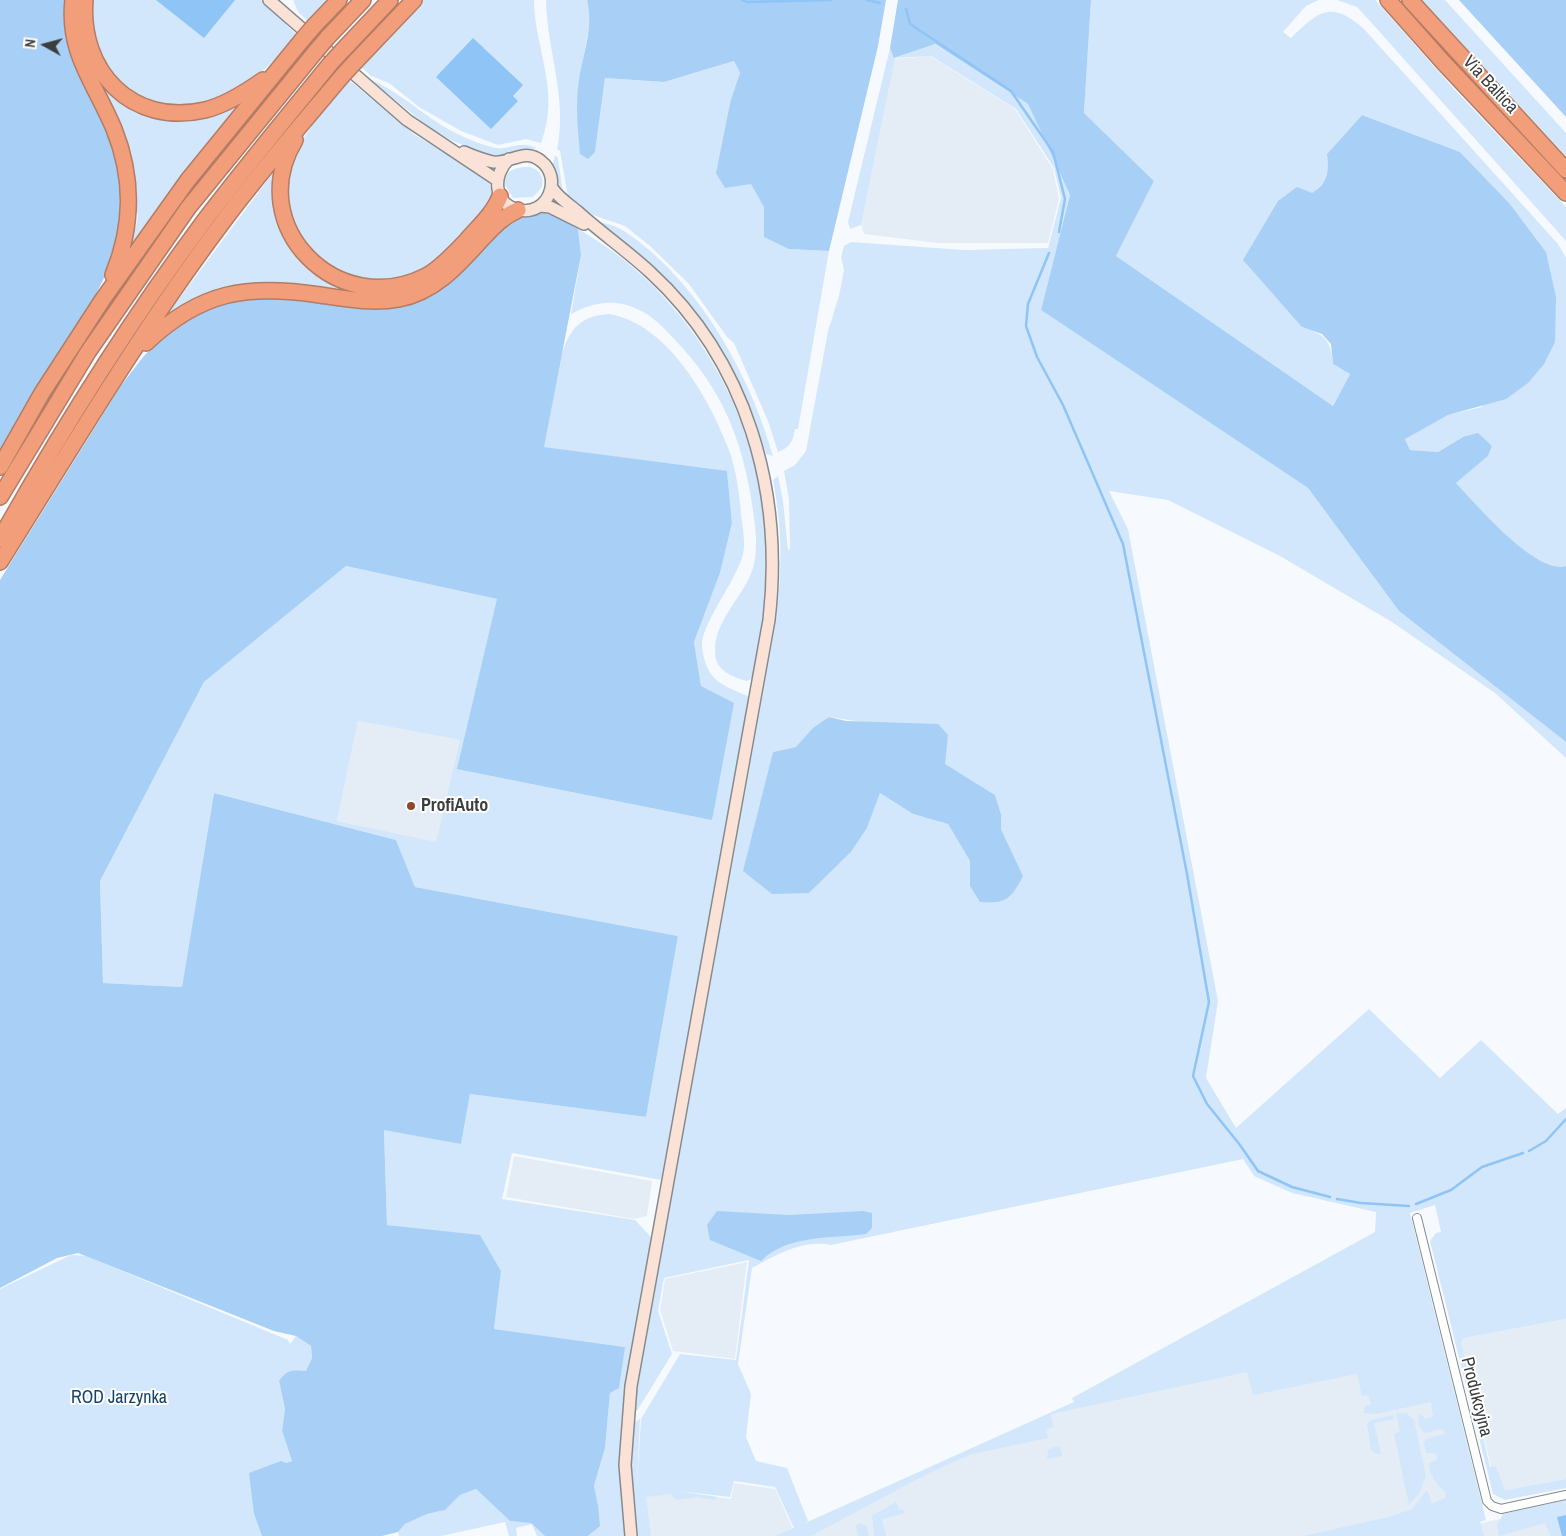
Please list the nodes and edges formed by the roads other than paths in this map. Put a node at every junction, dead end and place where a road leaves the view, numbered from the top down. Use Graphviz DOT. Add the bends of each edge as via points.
graph roads {
  1 [pos="73,0"];
  2 [pos="85,0"];
  3 [pos="269,0"];
  4 [pos="339,0"];
  5 [pos="363,0"];
  6 [pos="390,0"];
  7 [pos="414,0"];
  8 [pos="1388,0"];
  9 [pos="1410,0"];
  10 [pos="287,59"];
  11 [pos="313,111"];
  12 [pos="444,145"];
  13 [pos="509,160"];
  14 [pos="1566,170"];
  15 [pos="497,180"];
  16 [pos="552,188"];
  17 [pos="1566,193"];
  18 [pos="500,196"];
  19 [pos="540,206"];
  20 [pos="518,210"];
  21 [pos="605,236"];
  22 [pos="103,299"];
  23 [pos="113,380"];
  24 [pos="0,467"];
  25 [pos="0,498"];
  26 [pos="0,539"];
  27 [pos="0,562"];
  28 [pos="1417,1218"];
  29 [pos="1566,1495"];
  30 [pos="631,1536"];
  1 -- 22 [label="highway" via="72,31 76,50 113,129 129,183 128,230"];
  2 -- 10 [label="highway" via="85,30 95,62 119,92 151,108 190,112 224,103 262,80"];
  3 -- 12 [label="main road" via="407,120"];
  4 -- 10 [label="highway, bridge"];
  5 -- 25 [label="highway, bridge" via="316,51 188,208 88,352"];
  6 -- 26 [label="highway, bridge" via="330,64 240,174 172,267 108,358"];
  7 -- 11 [label="highway, bridge"];
  8 -- 17 [label="highway, Via Baltica"];
  9 -- 14 [label="highway, Via Baltica"];
  10 -- 22 [label="highway" via="188,180"];
  11 -- 18 [label="highway" via="286,160 280,195 285,219 296,244 335,279 359,286 380,287 427,276 458,250 494,208"];
  11 -- 23 [label="highway" via="218,227"];
  12 -- 13 [label="main road" via="494,162"];
  12 -- 15 [label="main road"];
  13 -- 15 [label="main road"];
  13 -- 16 [label="main road" via="524,155 540,160 550,173"];
  15 -- 18 [label="main road"];
  16 -- 19 [label="main road"];
  16 -- 21 [label="main road"];
  18 -- 20 [label="main road"];
  19 -- 20 [label="main road"];
  19 -- 21 [label="main road" via="569,216"];
  20 -- 23 [label="highway" via="504,217 456,268 422,292 399,299 373,301 275,289 234,292 216,297 164,326"];
  21 -- 30 [label="main road" via="649,271 680,304 713,348 732,381 762,465 772,527 774,566 769,620 633,1370 625,1453"];
  22 -- 24 [label="highway" via="42,393"];
  23 -- 27 [label="highway"];
  28 -- 29 [label="street, Produkcyjna" via="1487,1501 1501,1508"];
}
